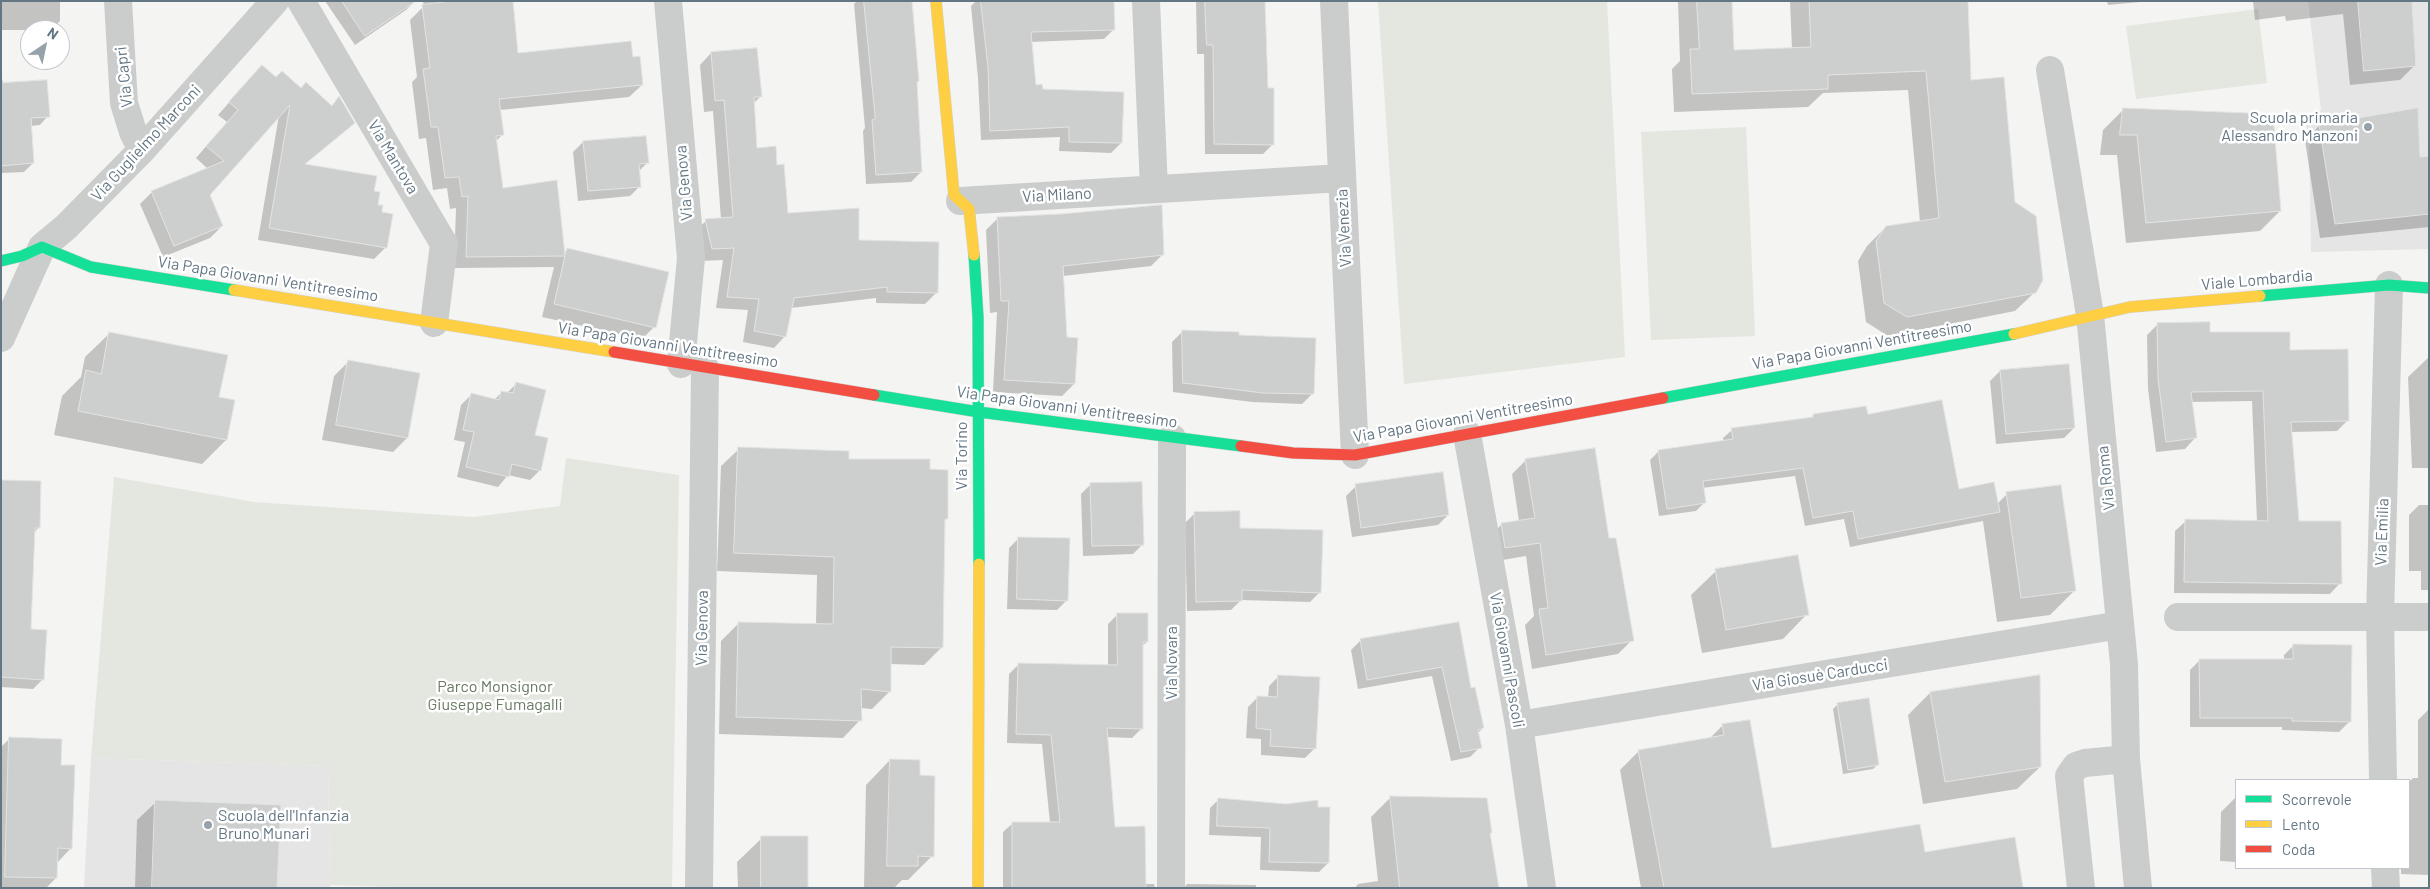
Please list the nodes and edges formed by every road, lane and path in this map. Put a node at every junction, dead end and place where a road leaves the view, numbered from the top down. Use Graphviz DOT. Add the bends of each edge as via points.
graph roads {
  1 [pos="118,1"];
  2 [pos="275,1"];
  3 [pos="301,1"];
  4 [pos="668,1"];
  5 [pos="936,1"];
  6 [pos="1146,1"];
  7 [pos="1334,1"];
  8 [pos="2050,71"];
  9 [pos="142,150"];
  10 [pos="1342,178"];
  11 [pos="1154,189"];
  12 [pos="960,201"];
  13 [pos="42,247"];
  14 [pos="1,261"];
  15 [pos="2389,285"];
  16 [pos="2429,288"];
  17 [pos="2090,315"];
  18 [pos="434,323"];
  19 [pos="1,338"];
  20 [pos="693,366"];
  21 [pos="978,412"];
  22 [pos="1467,434"];
  23 [pos="1172,438"];
  24 [pos="1355,455"];
  25 [pos="2178,617"];
  26 [pos="2380,617"];
  27 [pos="2429,617"];
  28 [pos="2120,625"];
  29 [pos="1519,725"];
  30 [pos="2126,759"];
  31 [pos="2383,779"];
  32 [pos="2385,869"];
  33 [pos="699,888"];
  34 [pos="978,888"];
  35 [pos="1171,888"];
  36 [pos="1542,888"];
  37 [pos="2081,888"];
  38 [pos="2138,888"];
  39 [pos="2386,888"];
  1 -- 9 [label="street, Via Capri" via="124,103"];
  2 -- 9 [label="street, Via Guglielmo Marconi"];
  3 -- 18 [label="street, Via Mantova" via="444,244"];
  4 -- 20 [label="street, Via Genova" via="690,258"];
  5 -- 12 [label="street, Via Torino" via="954,195"];
  6 -- 11 [label="street"];
  7 -- 10 [label="street, Via Venezia"];
  8 -- 17 [label="street, Via Roma"];
  9 -- 13 [label="street, Via Guglielmo Marconi"];
  10 -- 11 [label="street, Via Milano"];
  10 -- 24 [label="street, Via Venezia"];
  11 -- 12 [label="street, Via Milano"];
  12 -- 21 [label="street, Via Torino" via="969,209 971,216 978,317"];
  13 -- 14 [label="street, Via Guglielmo Marconi"];
  13 -- 18 [label="street, Via Papa Giovanni Ventitreesimo" via="91,267"];
  13 -- 19 [label="street"];
  15 -- 16 [label="street, Viale Lombardia"];
  15 -- 17 [label="street, Viale Lombardia" via="2130,307"];
  15 -- 26 [label="street, Via Emilia"];
  17 -- 22 [label="street, Via Papa Giovanni Ventitreesimo" via="2050,327"];
  17 -- 28 [label="street, Via Roma"];
  18 -- 20 [label="street, Via Papa Giovanni Ventitreesimo"];
  20 -- 21 [label="street, Via Papa Giovanni Ventitreesimo"];
  20 -- 33 [label="street, Via Genova"];
  21 -- 23 [label="street, Via Papa Giovanni Ventitreesimo"];
  21 -- 34 [label="street, Via Torino"];
  22 -- 24 [label="street, Via Papa Giovanni Ventitreesimo"];
  22 -- 29 [label="street, Via Giovanni Pascoli"];
  23 -- 24 [label="street, Via Papa Giovanni Ventitreesimo" via="1293,454"];
  23 -- 35 [label="street, Via Novara"];
  25 -- 26 [label="street"];
  26 -- 27 [label="street"];
  26 -- 31 [label="street, Via Emilia"];
  28 -- 29 [label="street, Via Giosuè Carducci"];
  28 -- 30 [label="street, Via Roma"];
  29 -- 36 [label="street, Via Giovanni Pascoli"];
  30 -- 37 [label="street" via="2085,763 2076,766 2069,776"];
  30 -- 38 [label="street, Via Roma"];
  32 -- 39 [label="street"];
}
